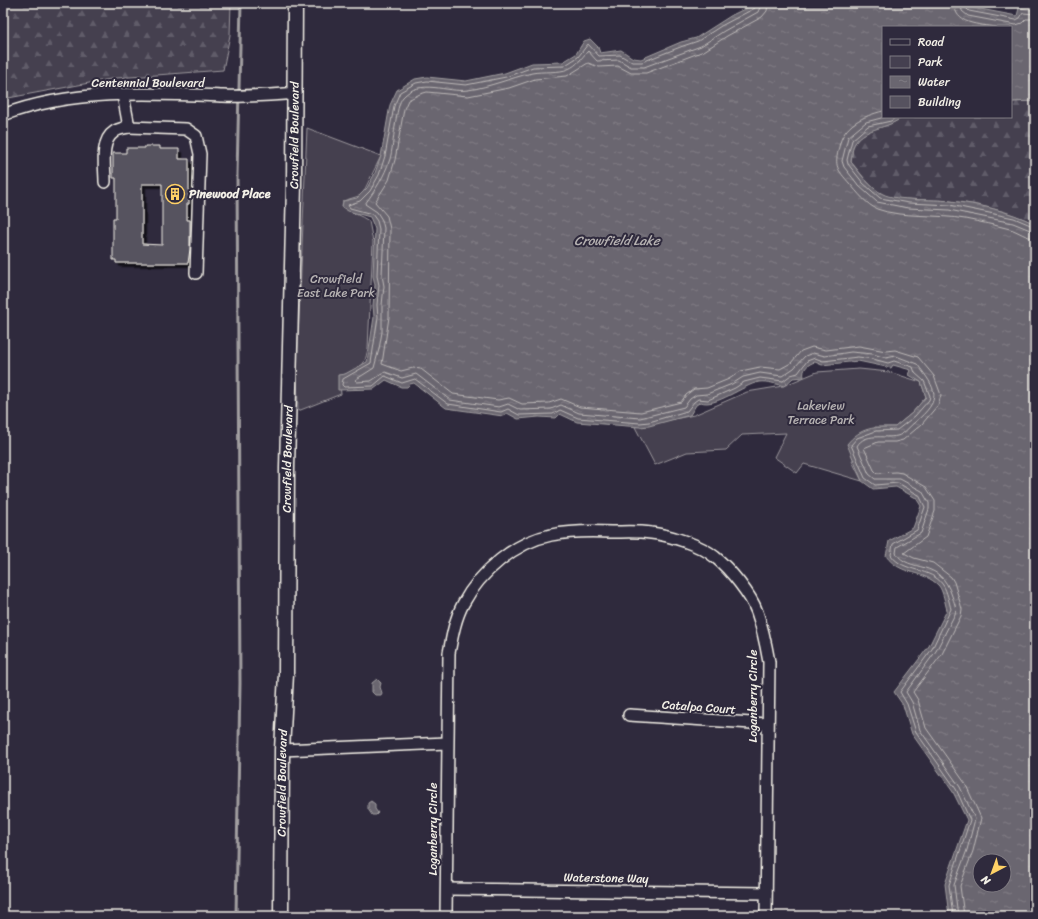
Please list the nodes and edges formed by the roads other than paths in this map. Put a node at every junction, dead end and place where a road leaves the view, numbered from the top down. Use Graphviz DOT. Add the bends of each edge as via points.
graph roads {
  1 [pos="295,3"];
  2 [pos="296,93"];
  3 [pos="124,95"];
  4 [pos="3,115"];
  5 [pos="129,128"];
  6 [pos="105,182"];
  7 [pos="196,273"];
  8 [pos="629,715"];
  9 [pos="767,724"];
  10 [pos="447,743"];
  11 [pos="282,750"];
  12 [pos="447,888"];
  13 [pos="766,893"];
  14 [pos="280,916"];
  15 [pos="446,916"];
  16 [pos="766,916"];
  1 -- 2 [label="main road, Crowfield Boulevard"];
  2 -- 3 [label="street, Centennial Boulevard" via="224,96"];
  2 -- 11 [label="main road, Crowfield Boulevard" via="286,468 286,674"];
  3 -- 4 [label="street, Centennial Boulevard" via="94,95 30,105"];
  3 -- 5 [label="street"];
  5 -- 6 [label="street" via="115,130 108,137 105,147"];
  5 -- 7 [label="street" via="186,129 196,136 200,154"];
  8 -- 9 [label="street, Catalpa Court"];
  9 -- 10 [label="street, Loganberry Circle" via="768,662 765,637 757,611 742,586 715,556 674,538 650,532 580,531 550,535 524,544 492,568 474,586 462,604 448,653"];
  9 -- 13 [label="street, Loganberry Circle"];
  10 -- 11 [label="street"];
  10 -- 12 [label="street, Loganberry Circle"];
  11 -- 14 [label="main road, Crowfield Boulevard"];
  12 -- 13 [label="street, Waterstone Way"];
  12 -- 15 [label="street, Loganberry Circle"];
  13 -- 16 [label="street, Loganberry Circle"];
}
